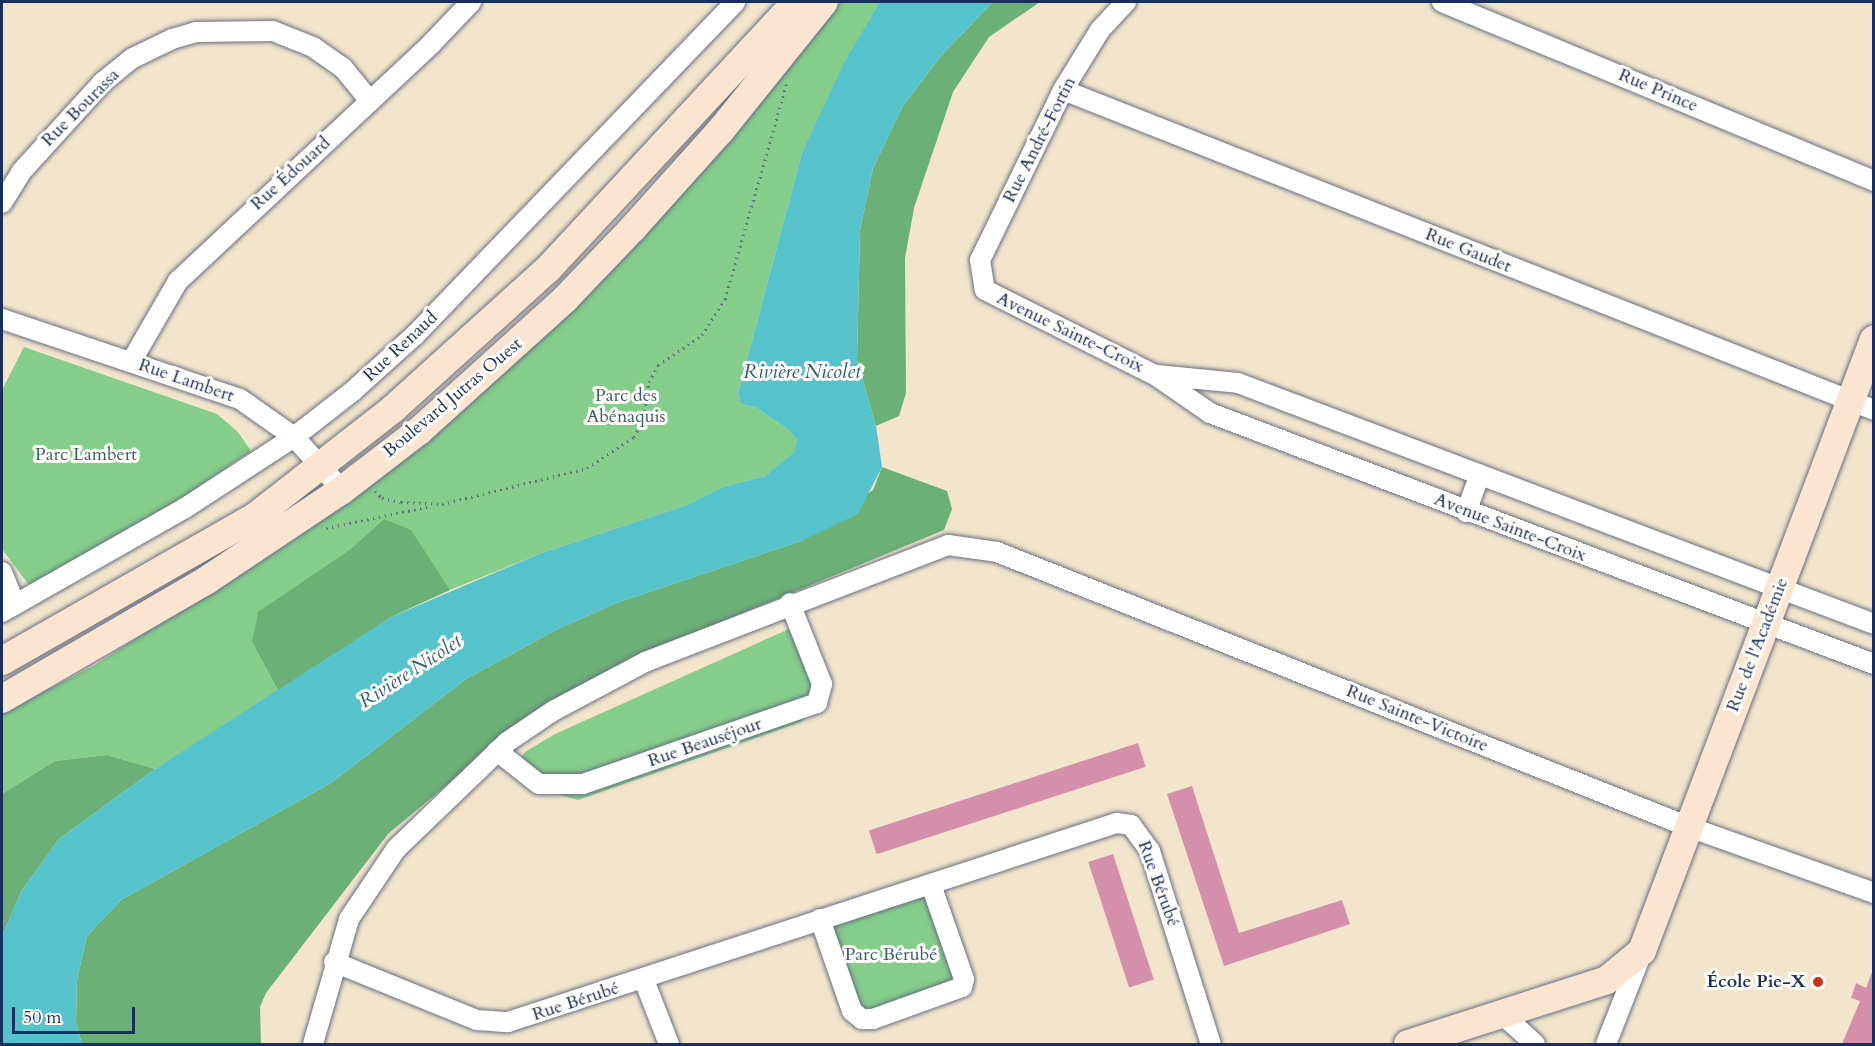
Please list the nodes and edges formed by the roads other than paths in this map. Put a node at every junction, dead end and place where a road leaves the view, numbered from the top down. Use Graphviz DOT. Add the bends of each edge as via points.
graph roads {
  1 [pos="471,2"];
  2 [pos="735,2"];
  3 [pos="796,2"];
  4 [pos="824,2"];
  5 [pos="1126,2"];
  6 [pos="1443,2"];
  7 [pos="1063,90"];
  8 [pos="370,101"];
  9 [pos="1874,181"];
  10 [pos="2,202"];
  11 [pos="985,290"];
  12 [pos="2,319"];
  13 [pos="1874,339"];
  14 [pos="131,363"];
  15 [pos="1155,375"];
  16 [pos="1862,406"];
  17 [pos="294,437"];
  18 [pos="322,467"];
  19 [pos="1480,474"];
  20 [pos="342,490"];
  21 [pos="1466,512"];
  22 [pos="2,572"];
  23 [pos="1779,588"];
  24 [pos="790,603"];
  25 [pos="8,608"];
  26 [pos="1766,624"];
  27 [pos="1874,624"];
  28 [pos="2,661"];
  29 [pos="1874,664"];
  30 [pos="2,699"];
  31 [pos="497,751"];
  32 [pos="1689,827"];
  33 [pos="931,885"];
  34 [pos="1874,893"];
  35 [pos="820,919"];
  36 [pos="1642,951"];
  37 [pos="334,962"];
  38 [pos="644,980"];
  39 [pos="1503,1014"];
  40 [pos="313,1044"];
  41 [pos="669,1044"];
  42 [pos="1211,1044"];
  43 [pos="1408,1044"];
  44 [pos="1535,1044"];
  45 [pos="1606,1044"];
  1 -- 8 [label="street, Rue Édouard"];
  2 -- 17 [label="street, Rue Renaud" via="415,335"];
  3 -- 18 [label="main road, Boulevard Jutras Ouest" via="548,269 473,339"];
  4 -- 20 [label="main road, Boulevard Jutras Ouest" via="721,130 565,299 464,393"];
  5 -- 7 [label="street, Rue André-Fortin" via="1100,30"];
  6 -- 9 [label="street, Rue Prince"];
  7 -- 11 [label="street, Rue André-Fortin" via="980,261"];
  7 -- 16 [label="street, Rue Gaudet"];
  8 -- 10 [label="street, Rue Bourassa" via="343,68 296,39 273,31 188,34 150,47 103,82 21,172"];
  8 -- 14 [label="street, Rue Édouard" via="178,280"];
  11 -- 15 [label="street, Avenue Sainte-Croix"];
  12 -- 14 [label="street, Rue Lambert"];
  13 -- 16 [label="main road, Rue de l'Académie"];
  14 -- 17 [label="street, Rue Lambert" via="240,399"];
  15 -- 19 [label="street, Avenue Sainte-Croix" via="1238,383"];
  15 -- 21 [label="street, Avenue Sainte-Croix" via="1210,412"];
  16 -- 23 [label="main road, Rue de l'Académie"];
  17 -- 18 [label="street, Rue Lambert"];
  17 -- 25 [label="street, Rue Renaud" via="185,508"];
  18 -- 20 [label="street, Rue Lambert"];
  18 -- 28 [label="main road, Boulevard Jutras Ouest" via="256,516"];
  19 -- 21 [label="street"];
  19 -- 23 [label="street, Avenue Sainte-Croix"];
  20 -- 30 [label="main road, Boulevard Jutras Ouest" via="207,580"];
  21 -- 26 [label="street, Avenue Sainte-Croix"];
  22 -- 25 [label="street"];
  23 -- 26 [label="main road, Rue de l'Académie"];
  23 -- 27 [label="street, Avenue Sainte-Croix"];
  24 -- 31 [label="street" via="645,662 553,711"];
  24 -- 31 [label="street, Rue Beauséjour" via="822,684 818,703 583,784 540,784"];
  24 -- 32 [label="street, Rue Sainte-Victoire" via="928,550 962,544 997,552"];
  26 -- 29 [label="street, Avenue Sainte-Croix"];
  26 -- 32 [label="main road, Rue de l'Académie"];
  31 -- 37 [label="street" via="396,849 349,919"];
  32 -- 34 [label="street, Rue Sainte-Victoire"];
  32 -- 36 [label="main road, Rue de l'Académie"];
  33 -- 35 [label="street, Rue Bérubé"];
  33 -- 35 [label="street" via="964,979 962,987 873,1019 862,1020 852,1011"];
  33 -- 42 [label="street, Rue Bérubé" via="1117,823 1131,825 1150,851"];
  35 -- 38 [label="street, Rue Bérubé"];
  36 -- 39 [label="main road, Rue de l'Académie" via="1607,980"];
  36 -- 45 [label="street, Rue de l'Académie"];
  37 -- 38 [label="street, Rue Bérubé" via="468,1017 508,1022"];
  37 -- 40 [label="street"];
  38 -- 41 [label="street"];
  39 -- 43 [label="main road, Rue de l'Académie"];
  39 -- 44 [label="street"];
}
